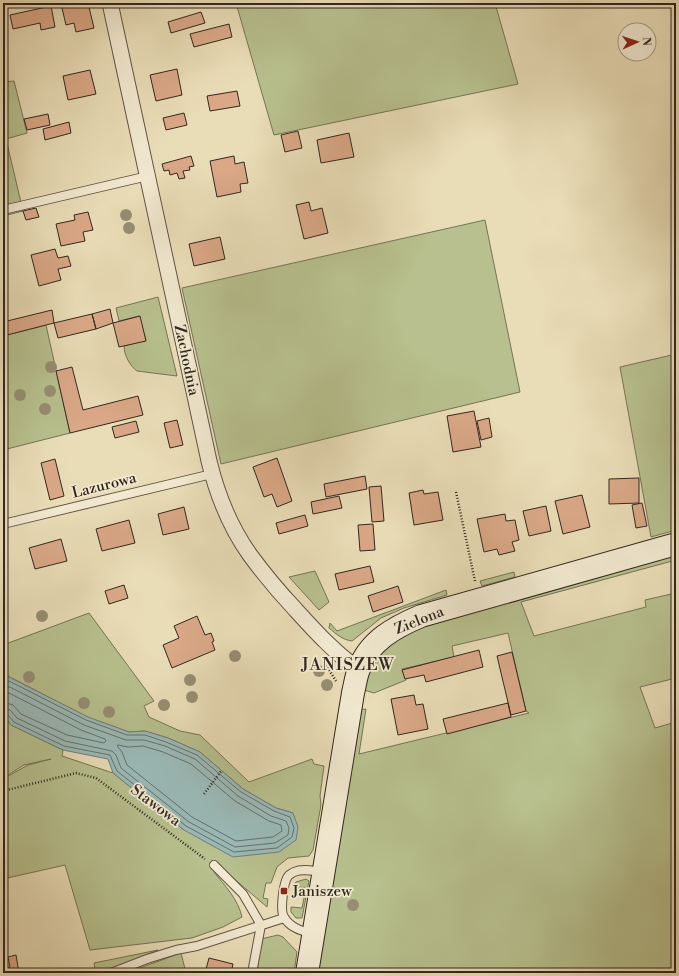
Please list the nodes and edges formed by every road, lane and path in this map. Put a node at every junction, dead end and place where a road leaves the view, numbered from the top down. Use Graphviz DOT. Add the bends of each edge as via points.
graph roads {
  1 [pos="110,3"];
  2 [pos="148,176"];
  3 [pos="3,210"];
  4 [pos="212,474"];
  5 [pos="456,492"];
  6 [pos="3,524"];
  7 [pos="676,544"];
  8 [pos="478,600"];
  9 [pos="359,670"];
  10 [pos="222,770"];
  11 [pos="3,791"];
  12 [pos="204,794"];
  13 [pos="214,865"];
  14 [pos="324,873"];
  15 [pos="284,918"];
  16 [pos="261,925"];
  17 [pos="314,934"];
  18 [pos="111,973"];
  19 [pos="252,973"];
  20 [pos="307,973"];
  1 -- 2 [label="street, Zachodnia"];
  2 -- 3 [label="lane"];
  2 -- 4 [label="street, Zachodnia"];
  4 -- 6 [label="lane, Lazurowa"];
  4 -- 9 [label="street, Zachodnia" via="226,513 249,555 328,645"];
  5 -- 8 [label="path"];
  7 -- 8 [label="street, Zielona"];
  8 -- 9 [label="street, Zielona" via="402,624 374,646 364,657"];
  9 -- 14 [label="street, Zielona" via="353,693"];
  10 -- 12 [label="path"];
  11 -- 13 [label="path, Stawowa" via="76,773 96,778"];
  13 -- 16 [label="lane" via="243,894"];
  14 -- 15 [label="lane" via="303,870 289,875 282,906"];
  14 -- 17 [label="street, Zielona"];
  15 -- 16 [label="lane"];
  15 -- 17 [label="lane" via="292,926"];
  16 -- 18 [label="lane" via="147,959"];
  16 -- 19 [label="lane"];
  17 -- 20 [label="street, Zielona"];
}
